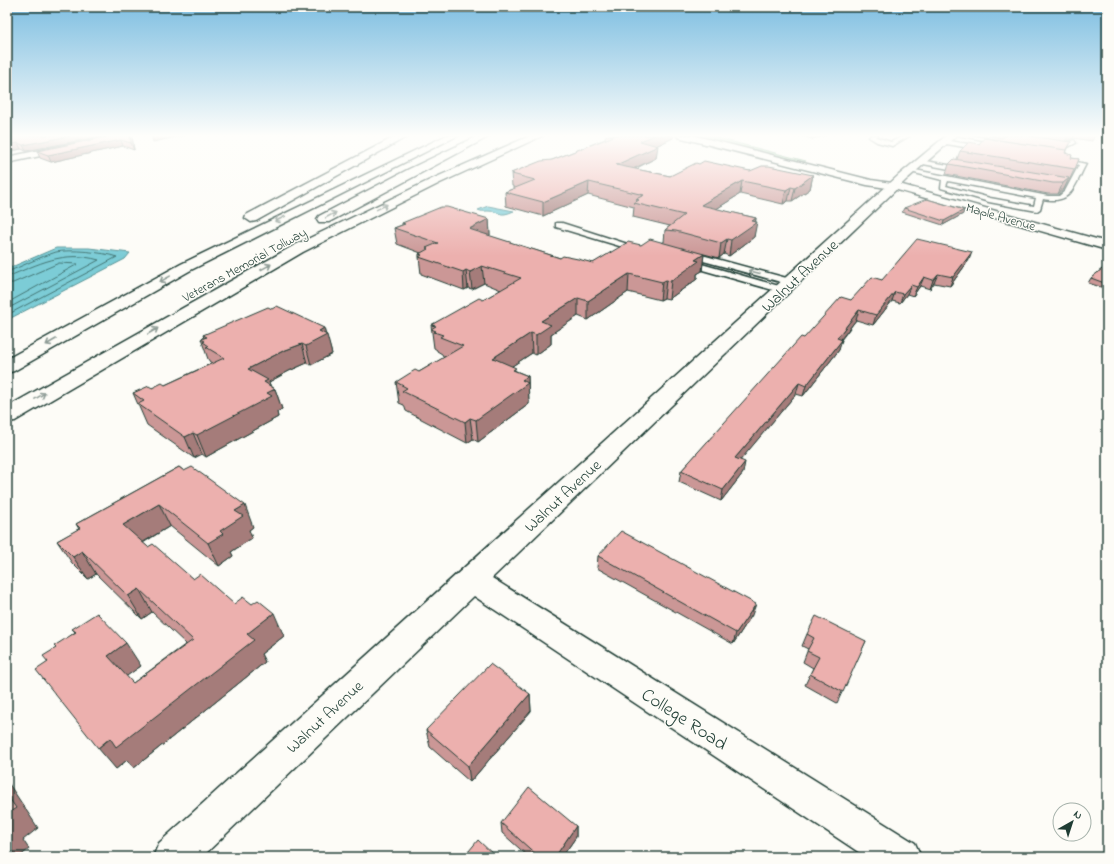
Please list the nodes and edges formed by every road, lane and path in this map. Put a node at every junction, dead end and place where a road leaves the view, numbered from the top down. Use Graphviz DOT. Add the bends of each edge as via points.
graph roads {
  1 [pos="330,175"];
  2 [pos="369,175"];
  3 [pos="405,175"];
  4 [pos="449,175"];
  5 [pos="841,175"];
  6 [pos="866,175"];
  7 [pos="906,175"];
  8 [pos="934,175"];
  9 [pos="1077,175"];
  10 [pos="945,179"];
  11 [pos="895,186"];
  12 [pos="1063,186"];
  13 [pos="1070,188"];
  14 [pos="1040,196"];
  15 [pos="1003,203"];
  16 [pos="990,212"];
  17 [pos="242,223"];
  18 [pos="559,225"];
  19 [pos="222,234"];
  20 [pos="1107,246"];
  21 [pos="648,249"];
  22 [pos="678,251"];
  23 [pos="681,261"];
  24 [pos="787,286"];
  25 [pos="170,306"];
  26 [pos="64,320"];
  27 [pos="144,321"];
  28 [pos="7,367"];
  29 [pos="7,404"];
  30 [pos="7,416"];
  31 [pos="470,579"];
  32 [pos="173,857"];
  33 [pos="901,857"];
  1 -- 17 [label="main road"];
  2 -- 28 [label="main road, Veterans Memorial Tollway, one-way" via="186,267"];
  25 -- 3 [label="main road, Veterans Memorial Tollway, one-way"];
  30 -- 4 [label="main road, one-way" via="298,249"];
  5 -- 11 [label="main road, Maple Avenue"];
  6 -- 11 [label="main road, Maple Avenue"];
  7 -- 11 [label="main road, Walnut Avenue"];
  8 -- 10 [label="lane"];
  9 -- 13 [label="lane"];
  10 -- 14 [label="lane"];
  10 -- 15 [label="lane" via="943,187"];
  11 -- 16 [label="main road, Maple Avenue"];
  11 -- 24 [label="main road, Walnut Avenue"];
  12 -- 13 [label="lane"];
  13 -- 14 [label="lane" via="1061,198"];
  14 -- 15 [label="lane" via="1037,209"];
  15 -- 16 [label="lane" via="1002,208"];
  16 -- 20 [label="main road, Maple Avenue"];
  18 -- 21 [label="lane"];
  19 -- 26 [label="main road"];
  24 -- 22 [label="lane, one-way"];
  23 -- 24 [label="lane"];
  24 -- 31 [label="main road, Walnut Avenue"];
  27 -- 29 [label="main road"];
  31 -- 32 [label="main road, Walnut Avenue"];
  31 -- 33 [label="main road, College Road"];
}
